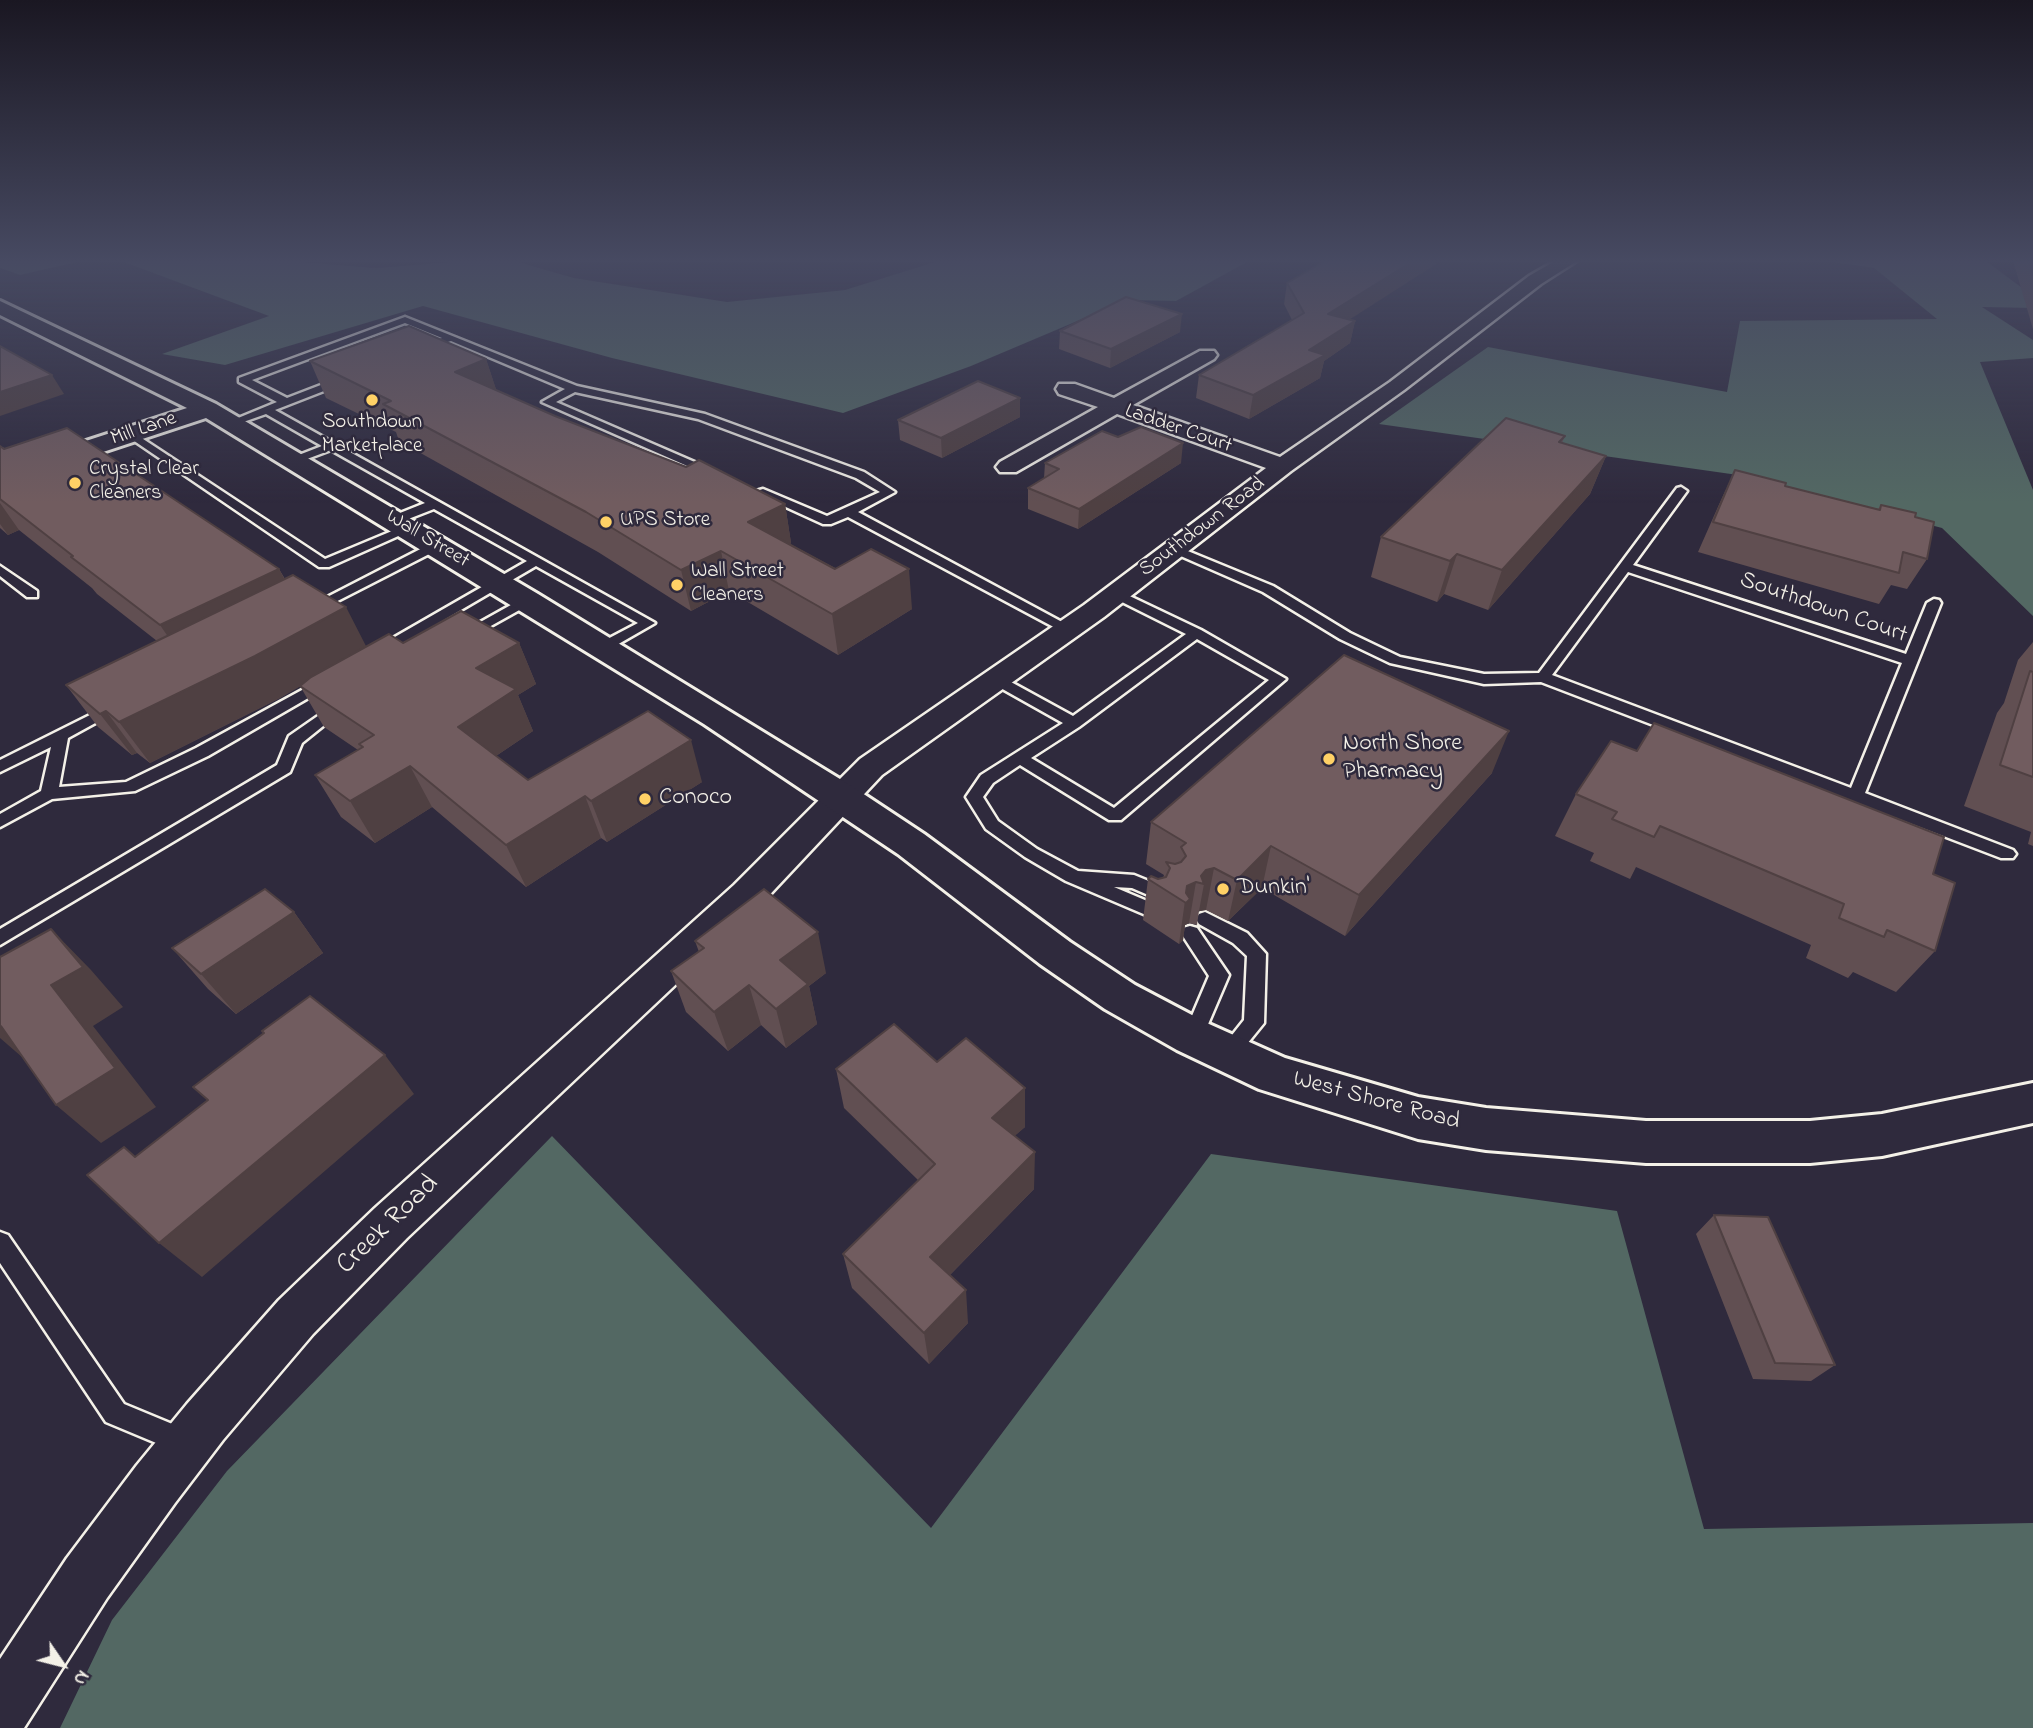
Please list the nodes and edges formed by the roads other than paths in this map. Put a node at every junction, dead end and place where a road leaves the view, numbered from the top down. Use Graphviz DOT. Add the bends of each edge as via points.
graph roads {
  1 [pos="71,342"];
  2 [pos="347,342"];
  3 [pos="442,342"];
  4 [pos="460,342"];
  5 [pos="1448,342"];
  6 [pos="413,353"];
  7 [pos="1207,355"];
  8 [pos="349,378"];
  9 [pos="574,389"];
  10 [pos="1067,389"];
  11 [pos="286,402"];
  12 [pos="208,408"];
  13 [pos="1113,408"];
  14 [pos="267,410"];
  15 [pos="232,423"];
  16 [pos="131,434"];
  17 [pos="332,446"];
  18 [pos="295,460"];
  19 [pos="1008,467"];
  20 [pos="1283,467"];
  21 [pos="0,478"];
  22 [pos="725,478"];
  23 [pos="751,489"];
  24 [pos="1681,491"];
  25 [pos="435,503"];
  26 [pos="849,512"];
  27 [pos="401,524"];
  28 [pos="436,545"];
  29 [pos="1173,550"];
  30 [pos="537,560"];
  31 [pos="1627,566"];
  32 [pos="0,570"];
  33 [pos="499,583"];
  34 [pos="32,594"];
  35 [pos="1117,594"];
  36 [pos="527,600"];
  37 [pos="1934,603"];
  38 [pos="293,618"];
  39 [pos="1068,629"];
  40 [pos="1196,634"];
  41 [pos="454,641"];
  42 [pos="603,647"];
  43 [pos="1909,660"];
  44 [pos="360,662"];
  45 [pos="338,675"];
  46 [pos="1543,677"];
  47 [pos="995,679"];
  48 [pos="351,700"];
  49 [pos="129,701"];
  50 [pos="1074,723"];
  51 [pos="61,736"];
  52 [pos="1020,758"];
  53 [pos="0,767"];
  54 [pos="49,794"];
  55 [pos="1856,795"];
  56 [pos="840,796"];
  57 [pos="0,821"];
  58 [pos="2007,854"];
  59 [pos="1072,876"];
  60 [pos="1168,897"];
  61 [pos="1153,911"];
  62 [pos="1205,919"];
  63 [pos="1190,933"];
  64 [pos="0,938"];
  65 [pos="1210,1045"];
  66 [pos="2033,1103"];
  67 [pos="0,1243"];
  68 [pos="188,1443"];
  69 [pos="0,1711"];
  1 -- 12 [label="street, Wall Street"];
  2 -- 11 [label="lane" via="243,380"];
  3 -- 6 [label="lane"];
  4 -- 9 [label="lane"];
  5 -- 20 [label="street, Southdown Road" via="1396,386"];
  7 -- 13 [label="street, Ladder Court"];
  8 -- 11 [label="lane"];
  9 -- 22 [label="lane" via="547,402"];
  9 -- 26 [label="lane" via="714,420 860,475 889,492"];
  10 -- 13 [label="street, Ladder Court"];
  11 -- 14 [label="lane"];
  12 -- 15 [label="street, Wall Street"];
  12 -- 16 [label="street, Mill Lane"];
  13 -- 19 [label="street, Ladder Court"];
  13 -- 20 [label="street, Ladder Court"];
  14 -- 15 [label="lane"];
  14 -- 17 [label="lane"];
  15 -- 18 [label="street, Wall Street"];
  16 -- 21 [label="street, Mill Lane"];
  16 -- 27 [label="lane" via="324,564"];
  17 -- 18 [label="lane"];
  17 -- 25 [label="lane"];
  18 -- 27 [label="street, Wall Street"];
  20 -- 29 [label="street, Southdown Road"];
  23 -- 26 [label="lane" via="827,521"];
  24 -- 31 [label="lane"];
  25 -- 27 [label="lane"];
  25 -- 30 [label="lane"];
  26 -- 39 [label="lane"];
  27 -- 28 [label="street, Wall Street"];
  28 -- 33 [label="street, Wall Street"];
  28 -- 38 [label="lane"];
  29 -- 35 [label="street, Southdown Road"];
  29 -- 46 [label="lane" via="1268,589 1395,660 1484,679"];
  30 -- 33 [label="lane"];
  30 -- 42 [label="lane" via="648,623"];
  31 -- 43 [label="lane, Southdown Court"];
  31 -- 46 [label="lane"];
  32 -- 34 [label="lane"];
  33 -- 36 [label="street, Wall Street"];
  33 -- 44 [label="lane"];
  35 -- 39 [label="street, Southdown Road"];
  35 -- 40 [label="lane"];
  36 -- 41 [label="lane"];
  36 -- 42 [label="street, Wall Street"];
  37 -- 43 [label="lane"];
  39 -- 47 [label="street, Southdown Road"];
  40 -- 50 [label="lane"];
  40 -- 52 [label="lane" via="1279,679 1115,816"];
  42 -- 56 [label="street, Wall Street"];
  43 -- 55 [label="lane, Southdown Court"];
  45 -- 54 [label="lane" via="202,752 129,787"];
  46 -- 55 [label="lane"];
  47 -- 50 [label="lane"];
  47 -- 56 [label="street, Southdown Road" via="894,749"];
  48 -- 64 [label="lane" via="295,740 284,768"];
  49 -- 51 [label="lane"];
  50 -- 52 [label="lane"];
  51 -- 53 [label="lane"];
  51 -- 54 [label="lane"];
  52 -- 59 [label="lane" via="987,779 974,797 992,825"];
  54 -- 57 [label="lane"];
  55 -- 58 [label="lane"];
  56 -- 65 [label="street, West Shore Road" via="1090,977"];
  56 -- 68 [label="street, Creek Road" via="747,895 343,1270"];
  59 -- 60 [label="lane" via="1134,882"];
  59 -- 61 [label="lane"];
  62 -- 65 [label="lane" via="1240,938 1257,954 1254,1023"];
  63 -- 65 [label="lane" via="1219,975"];
  65 -- 66 [label="street, West Shore Road" via="1285,1079 1418,1118 1486,1129 1646,1142 1810,1142 1882,1135"];
  67 -- 68 [label="lane" via="115,1413"];
  68 -- 69 [label="street, Creek Road" via="87,1578"];
}
